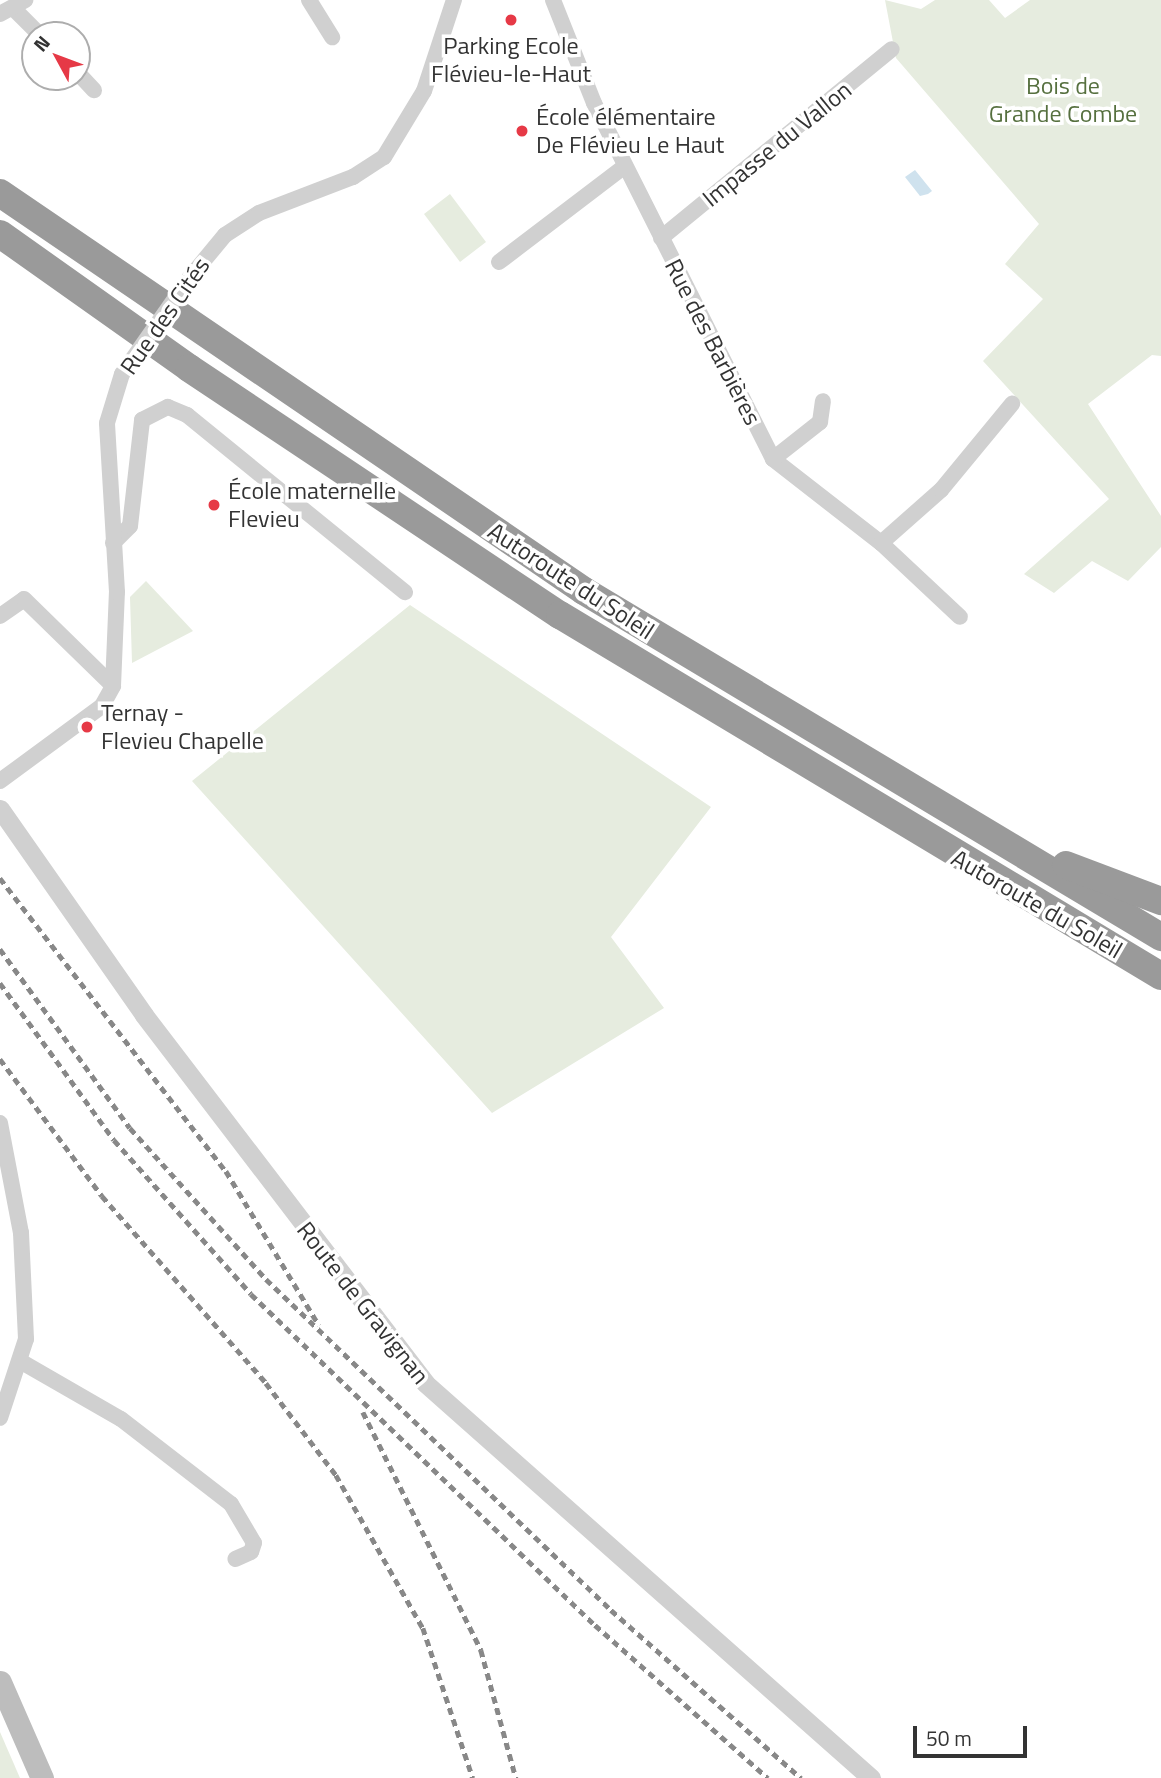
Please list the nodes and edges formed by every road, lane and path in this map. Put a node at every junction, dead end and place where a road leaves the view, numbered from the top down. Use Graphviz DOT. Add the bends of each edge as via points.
graph roads {
  1 [pos="309,0"];
  2 [pos="454,0"];
  3 [pos="554,0"];
  4 [pos="13,7"];
  5 [pos="26,21"];
  6 [pos="332,37"];
  7 [pos="892,49"];
  8 [pos="91,87"];
  9 [pos="94,90"];
  10 [pos="625,166"];
  11 [pos="0,194"];
  12 [pos="0,234"];
  13 [pos="661,238"];
  14 [pos="499,262"];
  15 [pos="823,401"];
  16 [pos="1012,404"];
  17 [pos="773,459"];
  18 [pos="113,543"];
  19 [pos="881,543"];
  20 [pos="405,592"];
  21 [pos="0,616"];
  22 [pos="960,617"];
  23 [pos="113,686"];
  24 [pos="0,781"];
  25 [pos="939,808"];
  26 [pos="0,809"];
  27 [pos="1161,901"];
  28 [pos="1068,923"];
  29 [pos="1161,937"];
  30 [pos="1161,976"];
  31 [pos="1161,994"];
  32 [pos="1,1125"];
  33 [pos="20,1361"];
  34 [pos="0,1418"];
  35 [pos="235,1559"];
  36 [pos="0,1682"];
  37 [pos="42,1778"];
  38 [pos="871,1778"];
  1 -- 6 [label="street"];
  2 -- 18 [label="street, Rue des Cités, bridge" via="424,91 384,157 353,177 259,213 225,235 122,374 107,423"];
  3 -- 10 [label="street, Rue des Barbières"];
  4 -- 5 [label="street"];
  7 -- 13 [label="street, Impasse du Vallon"];
  8 -- 9 [label="street"];
  10 -- 13 [label="street, Rue des Barbières"];
  10 -- 14 [label="street"];
  11 -- 25 [label="highway, Autoroute du Soleil" via="464,513"];
  12 -- 28 [label="highway, Autoroute du Soleil" via="560,615"];
  13 -- 17 [label="street, Rue des Barbières"];
  15 -- 17 [label="street" via="820,422"];
  16 -- 19 [label="street" via="941,490"];
  17 -- 19 [label="street, Rue des Barbières"];
  18 -- 20 [label="street" via="130,526 142,420 168,407 187,415"];
  18 -- 23 [label="street, Rue des Cités"];
  19 -- 22 [label="street, Rue des Barbières"];
  21 -- 23 [label="street" via="24,600"];
  23 -- 24 [label="street" via="102,706"];
  25 -- 27 [label="highway"];
  25 -- 29 [label="highway, Autoroute du Soleil"];
  26 -- 38 [label="street, Route de Gravignan" via="144,1015 425,1383"];
  28 -- 30 [label="highway, Autoroute du Soleil"];
  28 -- 31 [label="highway"];
  32 -- 33 [label="street" via="21,1233 26,1339"];
  33 -- 34 [label="street"];
  33 -- 35 [label="street" via="121,1419 231,1504 254,1543 251,1552"];
  36 -- 37 [label="main road"];
}
